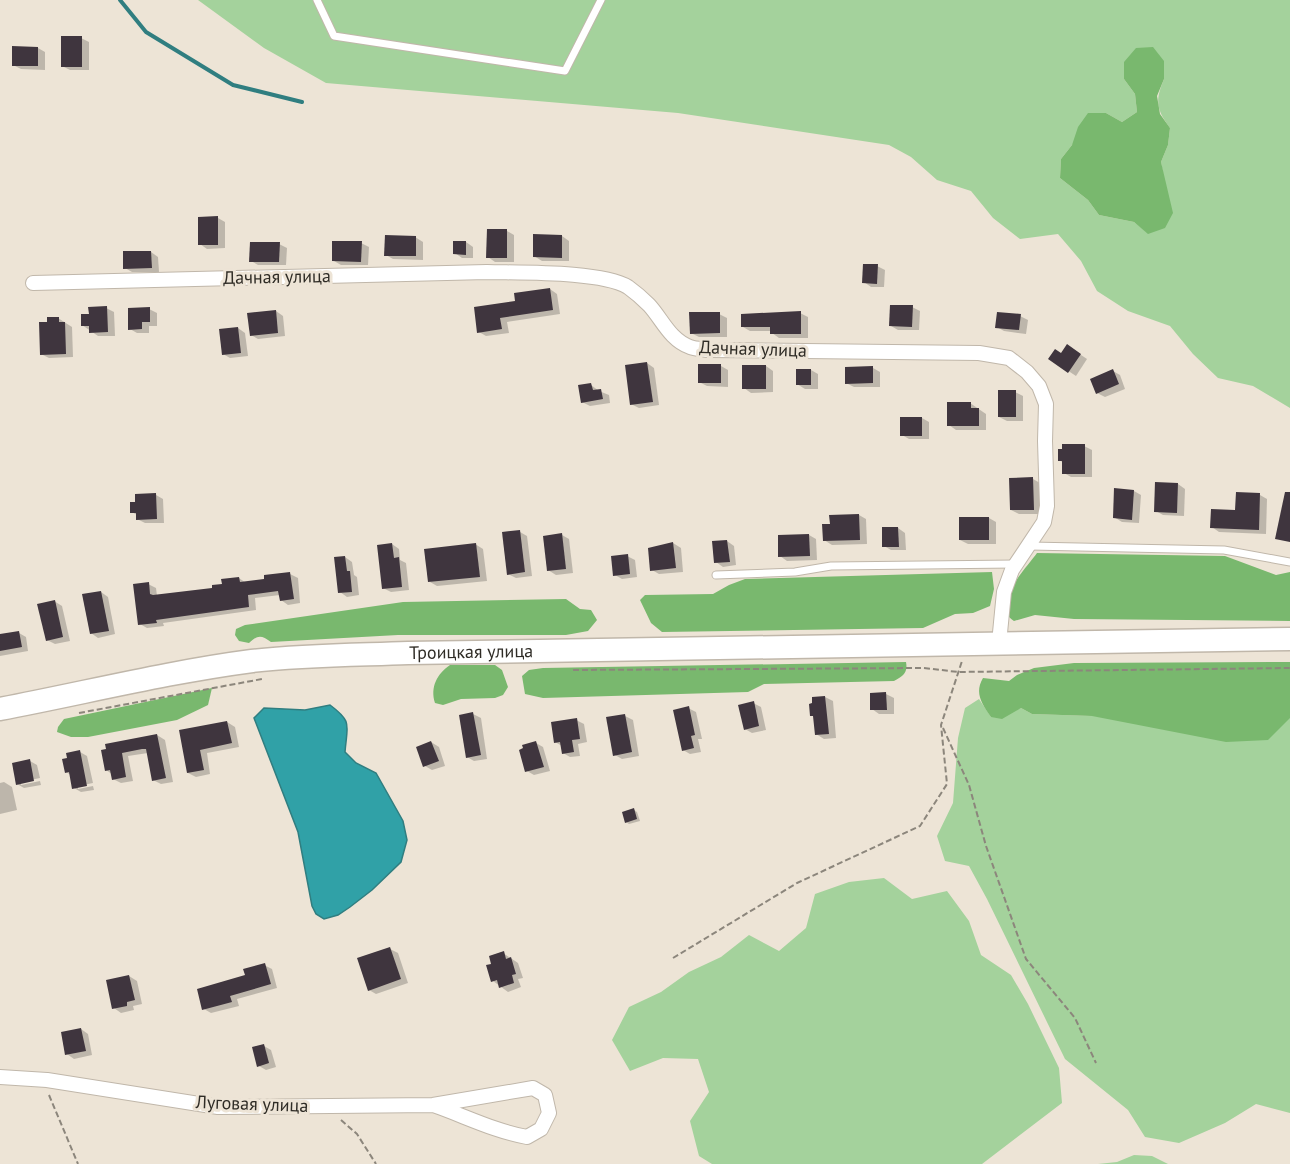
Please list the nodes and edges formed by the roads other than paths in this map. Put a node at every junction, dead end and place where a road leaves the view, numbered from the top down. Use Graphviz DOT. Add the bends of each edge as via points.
graph roads {
  1 [pos="317,0"];
  2 [pos="601,0"];
  3 [pos="33,283"];
  4 [pos="1027,546"];
  5 [pos="1290,562"];
  6 [pos="1015,564"];
  7 [pos="716,575"];
  8 [pos="1290,639"];
  9 [pos="999,643"];
  10 [pos="0,709"];
  11 [pos="0,1077"];
  12 [pos="433,1105"];
  1 -- 2 [label="lane" via="334,36 565,71"];
  3 -- 4 [label="street, Дачная улица" via="487,272 552,274 608,279 627,287 649,305 663,326 691,348 979,353 1009,358 1039,386 1046,404 1047,506 1044,522"];
  4 -- 5 [label="lane" via="1224,550"];
  4 -- 6 [label="street, Дачная улица"];
  6 -- 7 [label="lane" via="831,566 795,572"];
  6 -- 9 [label="street, Дачная улица" via="1004,592"];
  8 -- 9 [label="main road, Троицкая улица"];
  9 -- 10 [label="main road, Троицкая улица" via="320,656 191,671"];
  11 -- 12 [label="street, Луговая улица" via="218,1107"];
  12 -- 12 [label="street, Луговая улица" via="501,1132 527,1137 541,1129 549,1113 545,1095 532,1088"];
}
